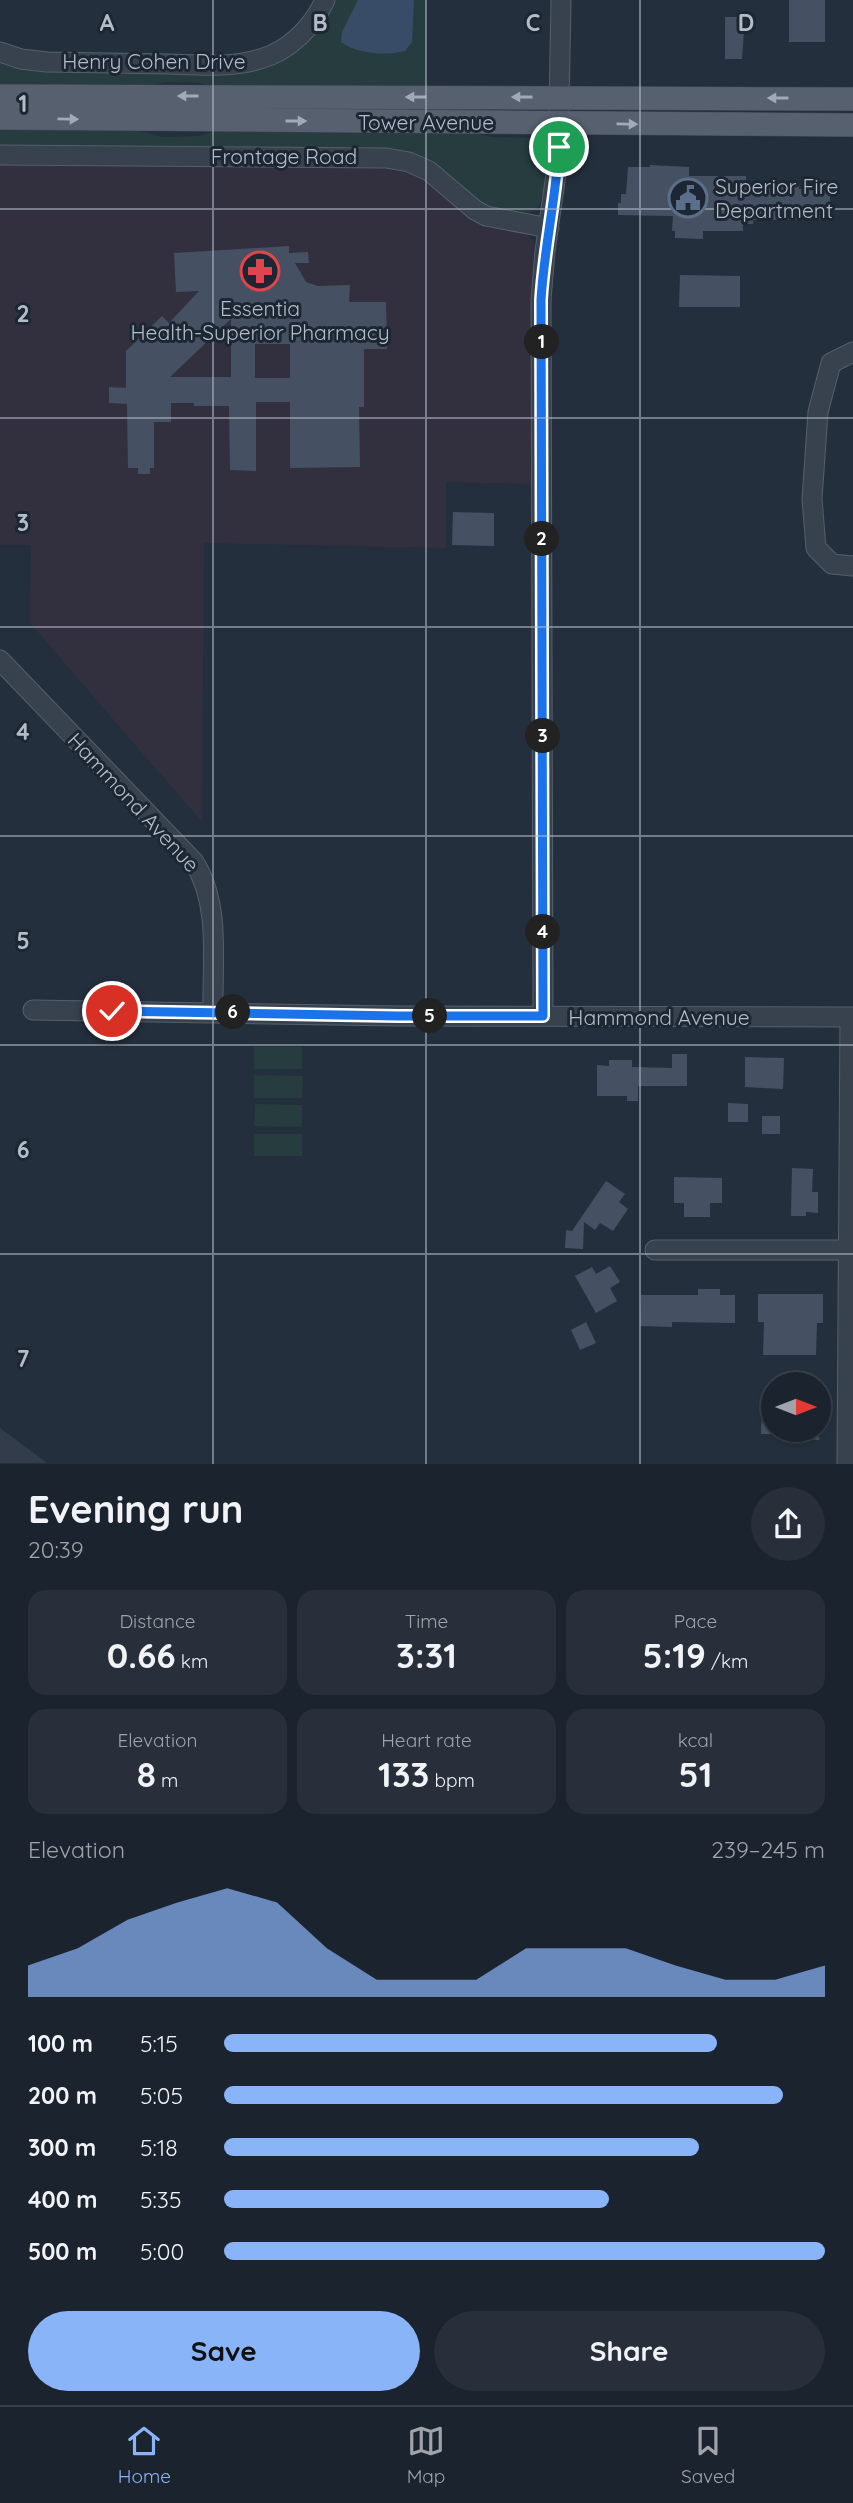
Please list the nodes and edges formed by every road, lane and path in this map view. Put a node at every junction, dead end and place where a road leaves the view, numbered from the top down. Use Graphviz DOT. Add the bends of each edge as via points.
graph roads {
  1 [pos="326,0"];
  2 [pos="561,0"];
  3 [pos="0,52"];
  4 [pos="0,96"];
  5 [pos="559,97"];
  6 [pos="853,99"];
  7 [pos="0,118"];
  8 [pos="559,122"];
  9 [pos="853,125"];
  10 [pos="0,155"];
  11 [pos="549,228"];
  12 [pos="853,352"];
  13 [pos="853,566"];
  14 [pos="0,660"];
  15 [pos="33,1010"];
  16 [pos="213,1012"];
  17 [pos="543,1016"];
  18 [pos="851,1017"];
  19 [pos="654,1250"];
  20 [pos="851,1250"];
  21 [pos="847,1464"];
  1 -- 3 [label="street, Henry Cohen Drive" via="296,38 270,56 251,62 47,62"];
  2 -- 5 [label="street"];
  5 -- 4 [label="main road, Tower Avenue, one-way"];
  6 -- 5 [label="main road, Tower Avenue, one-way"];
  5 -- 8 [label="street"];
  7 -- 8 [label="main road, Tower Avenue, one-way"];
  8 -- 9 [label="main road, Tower Avenue, one-way"];
  8 -- 11 [label="street"];
  10 -- 11 [label="street, Frontage Road" via="386,158 429,171 486,216"];
  11 -- 17 [label="street" via="541,300"];
  12 -- 13 [label="street" via="831,363 818,412 812,499 816,548 832,564"];
  14 -- 16 [label="street, Hammond Avenue" via="204,877 212,916"];
  15 -- 16 [label="street, Hammond Avenue"];
  16 -- 17 [label="street, Hammond Avenue"];
  17 -- 18 [label="street, Hammond Avenue"];
  18 -- 20 [label="street"];
  19 -- 20 [label="street"];
  20 -- 21 [label="street"];
}
